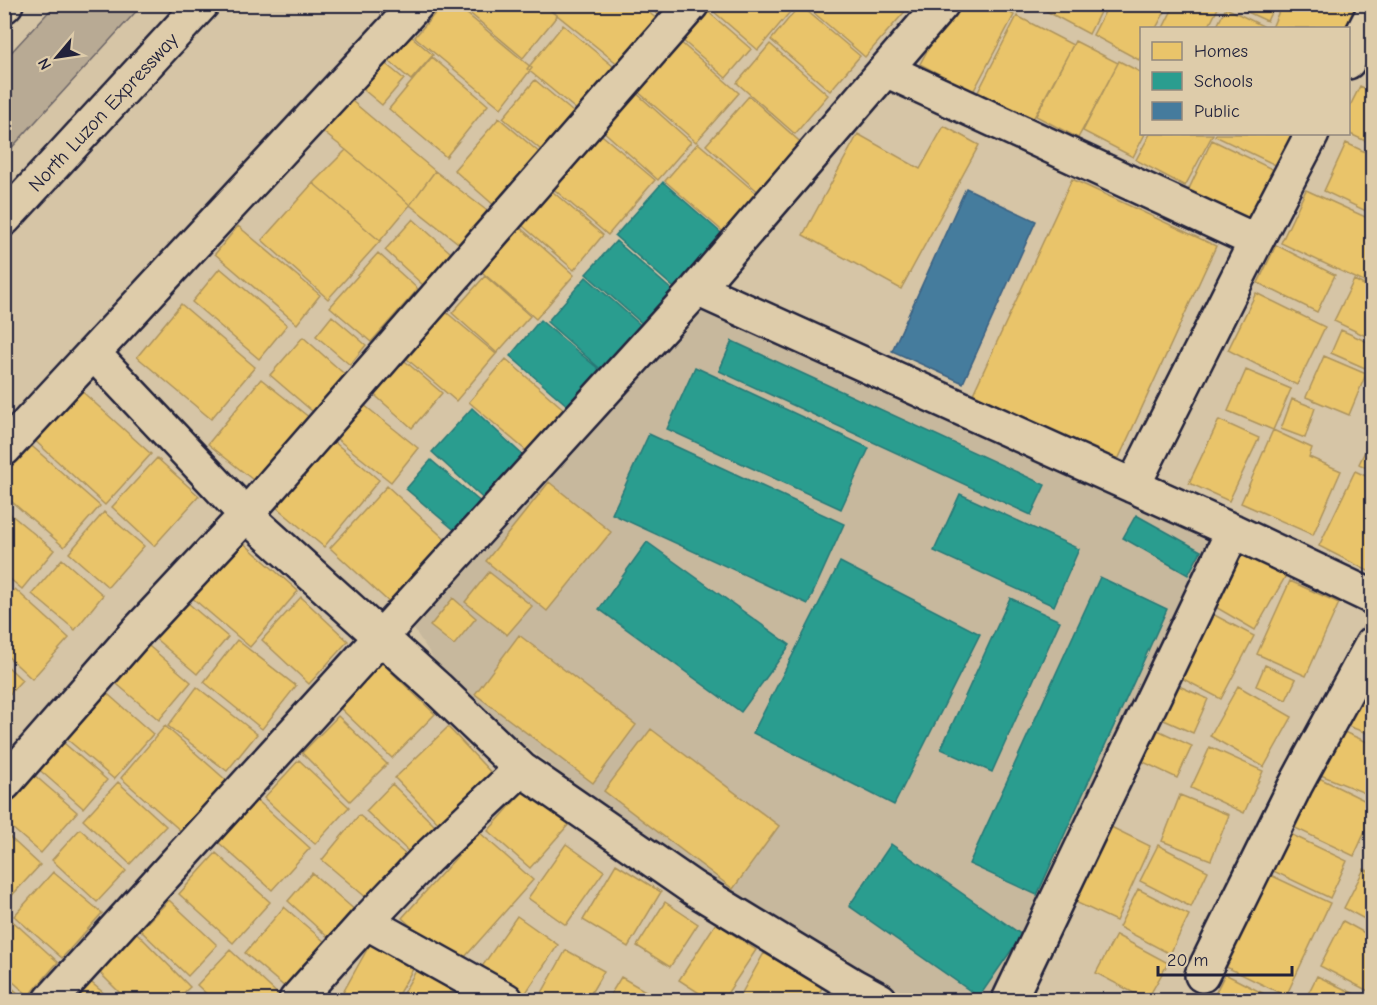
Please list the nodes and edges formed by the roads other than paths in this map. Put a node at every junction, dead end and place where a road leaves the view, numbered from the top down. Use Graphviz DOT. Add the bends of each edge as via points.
graph roads {
  1 [pos="202,4"];
  2 [pos="417,4"];
  3 [pos="692,4"];
  4 [pos="942,4"];
  5 [pos="1372,15"];
  6 [pos="1350,58"];
  7 [pos="886,70"];
  8 [pos="1311,135"];
  9 [pos="4,219"];
  10 [pos="1256,241"];
  11 [pos="697,289"];
  12 [pos="93,353"];
  13 [pos="4,449"];
  14 [pos="1133,486"];
  15 [pos="246,515"];
  16 [pos="1233,531"];
  17 [pos="1372,597"];
  18 [pos="382,636"];
  19 [pos="1372,644"];
  20 [pos="521,769"];
  21 [pos="4,784"];
  22 [pos="366,922"];
  23 [pos="1202,975"];
  24 [pos="51,1000"];
  25 [pos="296,1000"];
  26 [pos="506,1000"];
  27 [pos="880,1000"];
  28 [pos="1009,1000"];
  1 -- 9 [label="main road, North Luzon Expressway"];
  2 -- 12 [label="main road"];
  3 -- 15 [label="main road"];
  4 -- 7 [label="main road"];
  5 -- 6 [label="main road"];
  7 -- 10 [label="main road"];
  7 -- 11 [label="main road"];
  8 -- 10 [label="main road"];
  10 -- 14 [label="main road"];
  11 -- 14 [label="main road"];
  11 -- 18 [label="main road"];
  12 -- 13 [label="main road"];
  12 -- 15 [label="main road"];
  14 -- 16 [label="main road"];
  15 -- 18 [label="main road"];
  15 -- 21 [label="main road"];
  16 -- 17 [label="main road"];
  16 -- 28 [label="main road"];
  18 -- 20 [label="main road"];
  18 -- 24 [label="main road"];
  19 -- 23 [label="main road" via="1295,786"];
  20 -- 22 [label="main road"];
  20 -- 27 [label="main road" via="693,888"];
  22 -- 25 [label="main road"];
  22 -- 26 [label="main road"];
}
